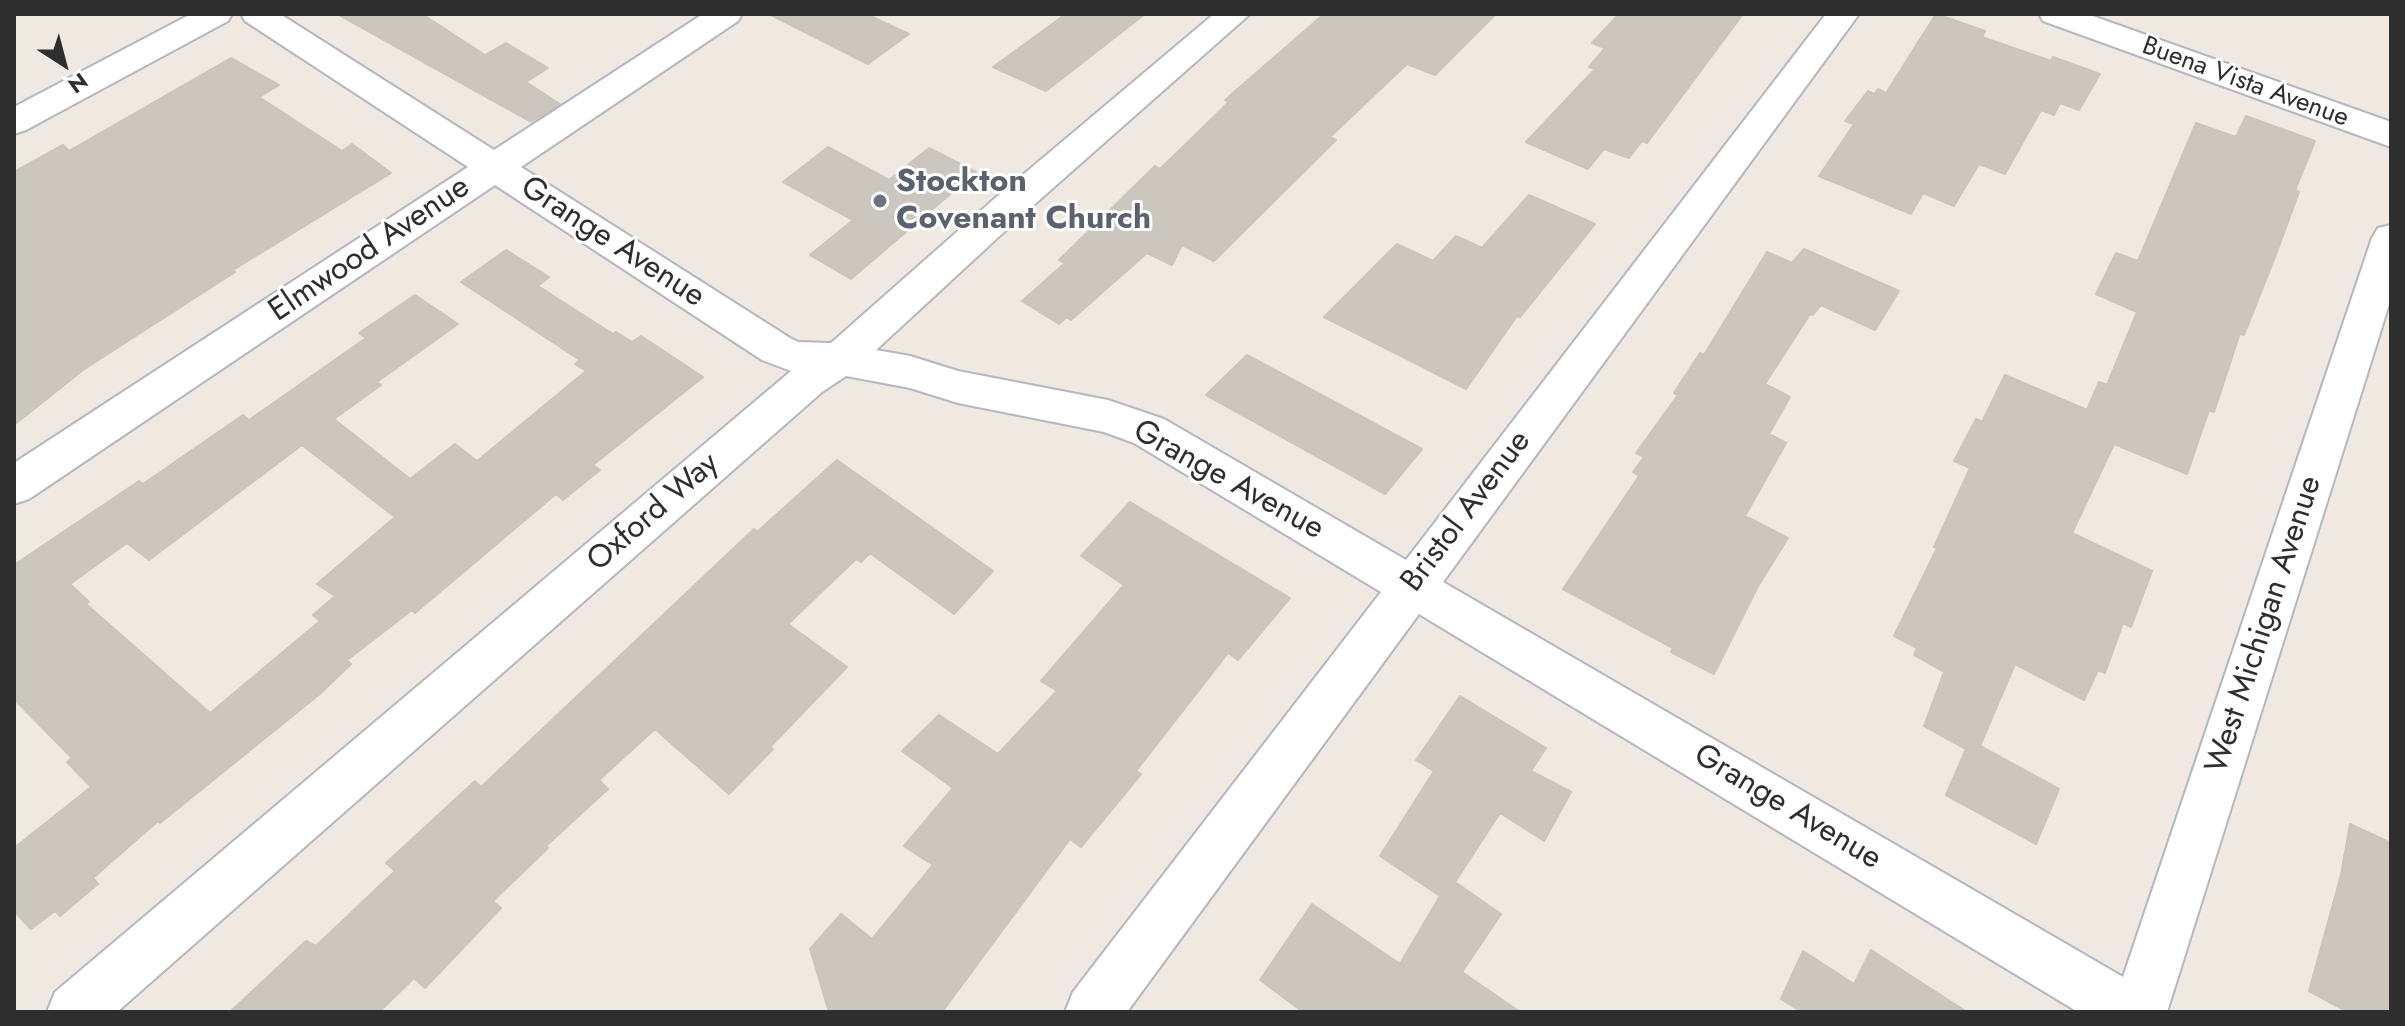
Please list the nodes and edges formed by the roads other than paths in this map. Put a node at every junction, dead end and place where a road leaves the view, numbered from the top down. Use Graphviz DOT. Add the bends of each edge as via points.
graph roads {
  1 [pos="216,14"];
  2 [pos="257,14"];
  3 [pos="726,14"];
  4 [pos="1234,14"];
  5 [pos="1843,14"];
  6 [pos="2055,14"];
  7 [pos="14,122"];
  8 [pos="2391,135"];
  9 [pos="495,167"];
  10 [pos="2391,238"];
  11 [pos="840,359"];
  12 [pos="14,486"];
  13 [pos="1411,586"];
  14 [pos="75,1012"];
  15 [pos="1093,1012"];
  16 [pos="2130,1012"];
  17 [pos="2139,1012"];
  1 -- 7 [label="street"];
  2 -- 9 [label="street, Grange Avenue"];
  3 -- 9 [label="street, Elmwood Avenue"];
  4 -- 11 [label="street, Oxford Way"];
  5 -- 13 [label="street, Bristol Avenue"];
  6 -- 8 [label="street, Buena Vista Avenue"];
  9 -- 11 [label="street, Grange Avenue" via="776,349 794,357"];
  9 -- 12 [label="street, Elmwood Avenue"];
  10 -- 17 [label="street, West Michigan Avenue"];
  11 -- 13 [label="street, Grange Avenue" via="1108,416 1149,431"];
  11 -- 14 [label="street, Oxford Way" via="807,381"];
  13 -- 15 [label="street, Bristol Avenue"];
  13 -- 16 [label="street, Grange Avenue"];
}
